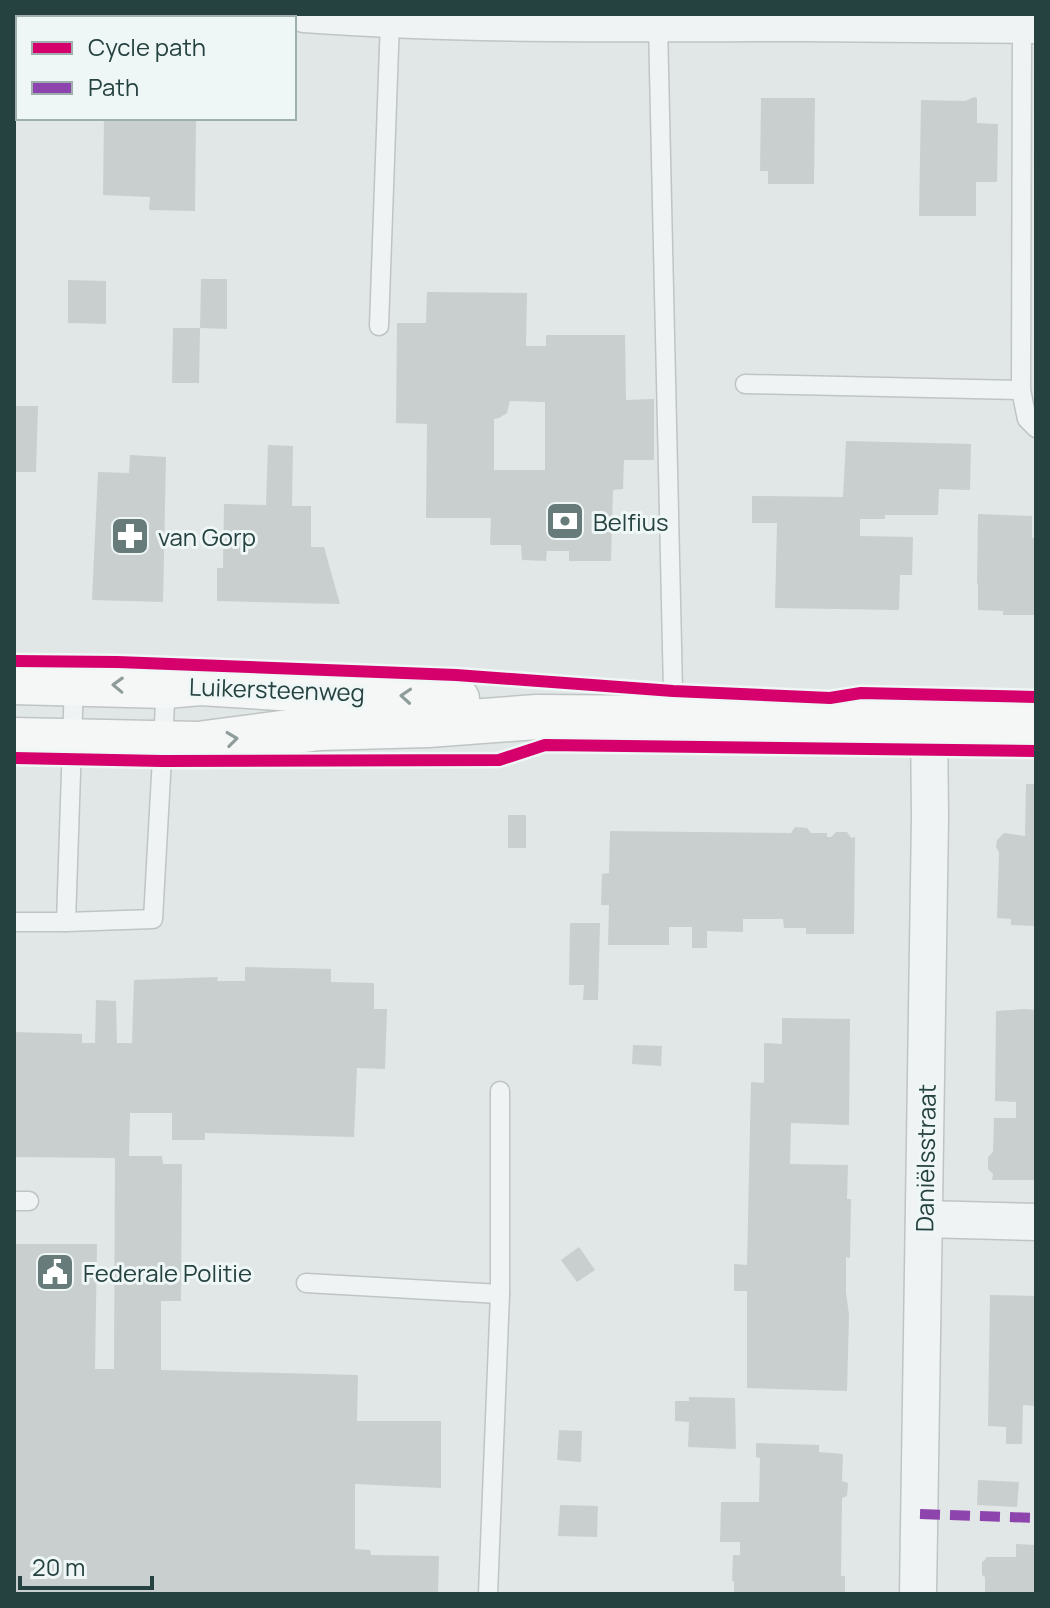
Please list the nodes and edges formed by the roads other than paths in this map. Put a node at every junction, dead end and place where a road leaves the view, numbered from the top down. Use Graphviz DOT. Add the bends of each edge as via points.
graph roads {
  1 [pos="304,14"];
  2 [pos="798,18"];
  3 [pos="390,20"];
  4 [pos="658,25"];
  5 [pos="1029,25"];
  6 [pos="379,326"];
  7 [pos="745,384"];
  8 [pos="1021,390"];
  9 [pos="1036,428"];
  10 [pos="14,682"];
  11 [pos="74,683"];
  12 [pos="166,686"];
  13 [pos="537,717"];
  14 [pos="672,718"];
  15 [pos="929,722"];
  16 [pos="1036,725"];
  17 [pos="14,740"];
  18 [pos="72,741"];
  19 [pos="163,743"];
  20 [pos="14,922"];
  21 [pos="66,922"];
  22 [pos="500,1091"];
  23 [pos="924,1219"];
  24 [pos="1036,1222"];
  25 [pos="306,1283"];
  26 [pos="500,1294"];
  27 [pos="488,1594"];
  28 [pos="918,1594"];
  1 -- 3 [label="street"];
  2 -- 4 [label="street"];
  2 -- 5 [label="street"];
  3 -- 4 [label="street"];
  3 -- 6 [label="lane"];
  4 -- 14 [label="lane"];
  5 -- 8 [label="lane"];
  7 -- 8 [label="lane"];
  8 -- 9 [label="lane" via="1027,419"];
  10 -- 11 [label="main road, Luikersteenweg"];
  12 -- 11 [label="main road, Luikersteenweg, one-way"];
  11 -- 18 [label="lane"];
  13 -- 12 [label="main road, Luikersteenweg, one-way" via="478,701 200,683"];
  12 -- 19 [label="lane"];
  13 -- 14 [label="main road, Luikersteenweg"];
  19 -- 13 [label="main road, Luikersteenweg, one-way" via="198,744 319,728"];
  14 -- 15 [label="main road, Luikersteenweg"];
  15 -- 16 [label="main road, Luikersteenweg"];
  15 -- 23 [label="street, Daniëlsstraat"];
  17 -- 18 [label="main road, Luikersteenweg"];
  18 -- 19 [label="main road, Luikersteenweg"];
  18 -- 21 [label="lane"];
  19 -- 21 [label="lane" via="153,919"];
  20 -- 21 [label="lane"];
  22 -- 26 [label="lane"];
  23 -- 24 [label="street"];
  23 -- 28 [label="street, Daniëlsstraat"];
  25 -- 26 [label="lane"];
  26 -- 27 [label="lane"];
}
